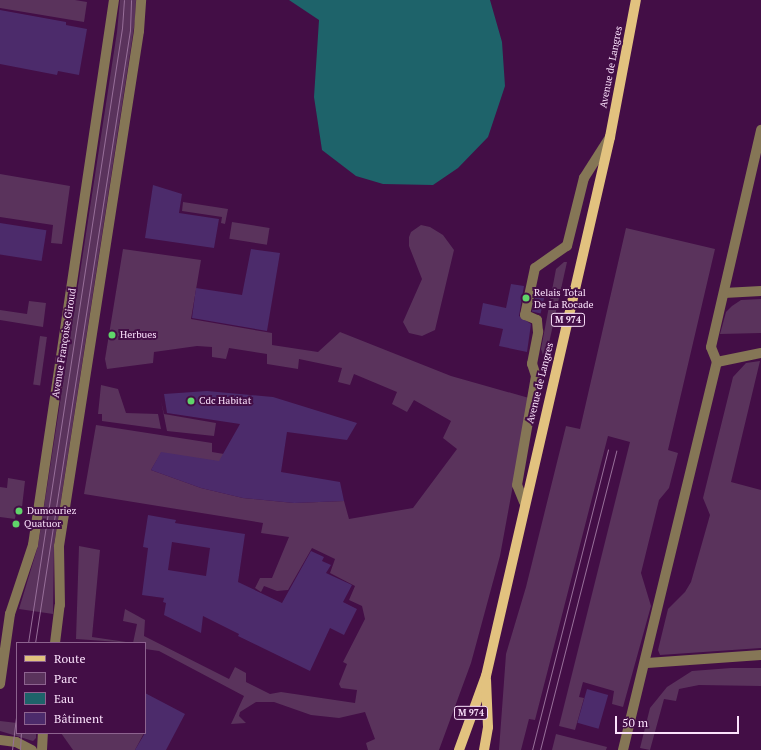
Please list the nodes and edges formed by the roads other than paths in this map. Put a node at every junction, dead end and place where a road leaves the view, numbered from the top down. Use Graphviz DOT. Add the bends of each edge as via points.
graph roads {
  1 [pos="114,0"];
  2 [pos="141,0"];
  3 [pos="636,0"];
  4 [pos="761,130"];
  5 [pos="610,137"];
  6 [pos="761,291"];
  7 [pos="724,293"];
  8 [pos="761,353"];
  9 [pos="718,362"];
  10 [pos="524,502"];
  11 [pos="55,642"];
  12 [pos="761,655"];
  13 [pos="647,662"];
  14 [pos="486,676"];
  15 [pos="0,684"];
  16 [pos="43,734"];
  17 [pos="0,740"];
  18 [pos="32,750"];
  19 [pos="42,750"];
  20 [pos="458,750"];
  21 [pos="484,750"];
  22 [pos="624,750"];
  1 -- 15 [label="street, Avenue Françoise Giroud" via="33,545 10,614"];
  2 -- 11 [label="street" via="139,31 59,546 60,605"];
  3 -- 5 [label="main road, Avenue de Langres / M 974"];
  4 -- 7 [label="street"];
  5 -- 10 [label="main road, Avenue de Langres / M 974"];
  5 -- 10 [label="street" via="584,178 567,246 535,268 524,315 537,320 538,332 532,364 536,376 517,485"];
  6 -- 7 [label="street"];
  7 -- 9 [label="street" via="711,347"];
  8 -- 9 [label="street"];
  9 -- 13 [label="street"];
  10 -- 14 [label="main road, Avenue de Langres / M 974"];
  12 -- 13 [label="street"];
  13 -- 22 [label="street"];
  14 -- 20 [label="main road, Avenue de Langres / M 974"];
  14 -- 21 [label="main road, Avenue de Langres / M 974" via="488,727"];
  16 -- 19 [label="street"];
  17 -- 18 [label="street" via="16,742"];
}
